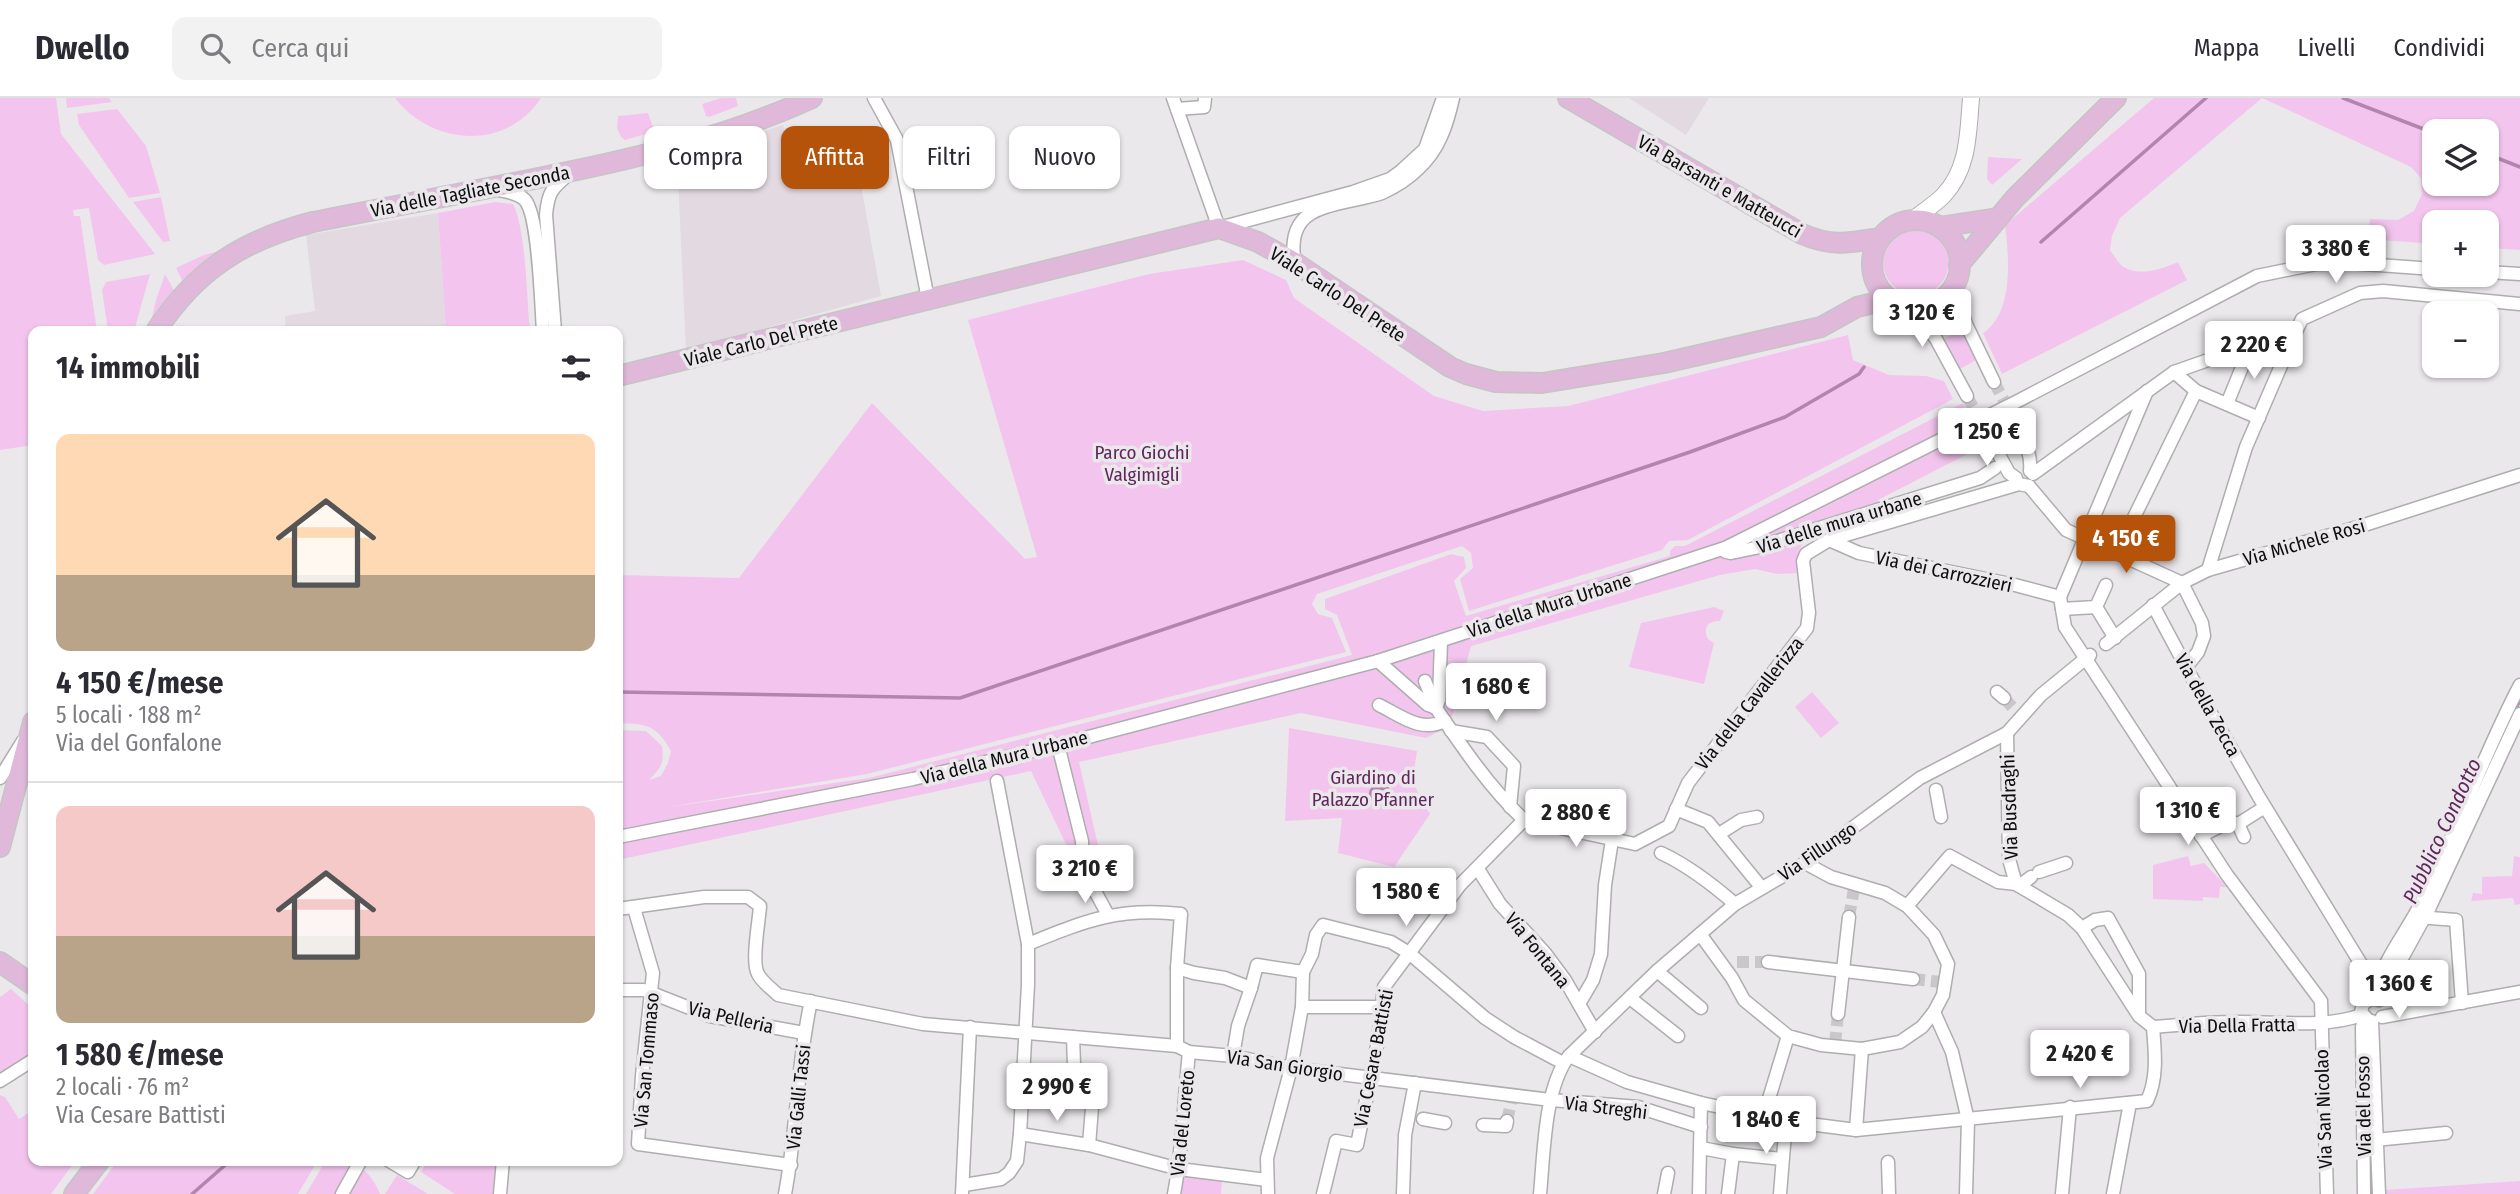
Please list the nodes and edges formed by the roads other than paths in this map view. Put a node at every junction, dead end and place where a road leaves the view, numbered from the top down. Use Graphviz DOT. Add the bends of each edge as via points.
graph roads {
  1 [pos="812,98"];
  2 [pos="874,98"];
  3 [pos="1205,98"];
  4 [pos="1443,98"];
  5 [pos="1453,98"];
  6 [pos="1568,98"];
  7 [pos="1971,98"];
  8 [pos="2116,98"];
  9 [pos="1175,103"];
  10 [pos="783,105"];
  11 [pos="572,171"];
  12 [pos="487,188"];
  13 [pos="1998,218"];
  14 [pos="1913,220"];
  15 [pos="1939,227"];
  16 [pos="1219,228"];
  17 [pos="1881,238"];
  18 [pos="1294,262"];
  19 [pos="2422,268"];
  20 [pos="2499,273"];
  21 [pos="1957,274"];
  22 [pos="2520,274"];
  23 [pos="928,299"];
  24 [pos="1890,299"];
  25 [pos="2520,304"];
  26 [pos="1912,307"];
  27 [pos="160,326"];
  28 [pos="543,326"];
  29 [pos="555,326"];
  30 [pos="2293,338"];
  31 [pos="2251,345"];
  32 [pos="2174,372"];
  33 [pos="623,375"];
  34 [pos="1994,382"];
  35 [pos="2152,387"];
  36 [pos="2196,391"];
  37 [pos="1967,396"];
  38 [pos="2227,404"];
  39 [pos="2259,418"];
  40 [pos="2014,419"];
  41 [pos="1987,433"];
  42 [pos="1995,468"];
  43 [pos="2520,475"];
  44 [pos="2025,479"];
  45 [pos="1956,486"];
  46 [pos="1961,501"];
  47 [pos="2084,536"];
  48 [pos="1829,540"];
  49 [pos="1725,548"];
  50 [pos="2117,552"];
  51 [pos="2208,570"];
  52 [pos="2182,583"];
  53 [pos="2106,585"];
  54 [pos="2061,603"];
  55 [pos="2153,605"];
  56 [pos="2096,607"];
  57 [pos="1441,640"];
  58 [pos="2087,657"];
  59 [pos="1378,661"];
  60 [pos="2187,666"];
  61 [pos="1425,681"];
  62 [pos="2520,685"];
  63 [pos="1379,705"];
  64 [pos="1436,708"];
  65 [pos="2520,714"];
  66 [pos="1448,726"];
  67 [pos="2504,731"];
  68 [pos="28,732"];
  69 [pos="2007,733"];
  70 [pos="28,743"];
  71 [pos="1058,745"];
  72 [pos="0,778"];
  73 [pos="1934,779"];
  74 [pos="997,781"];
  75 [pos="1510,807"];
  76 [pos="2265,807"];
  77 [pos="1676,808"];
  78 [pos="1757,817"];
  79 [pos="1941,817"];
  80 [pos="1524,820"];
  81 [pos="2238,824"];
  82 [pos="1719,834"];
  83 [pos="623,836"];
  84 [pos="2201,836"];
  85 [pos="2244,837"];
  86 [pos="1612,840"];
  87 [pos="0,847"];
  88 [pos="1661,853"];
  89 [pos="1805,863"];
  90 [pos="2066,863"];
  91 [pos="1478,869"];
  92 [pos="2017,885"];
  93 [pos="1761,887"];
  94 [pos="1735,904"];
  95 [pos="1907,906"];
  96 [pos="634,908"];
  97 [pos="623,909"];
  98 [pos="1108,915"];
  99 [pos="1849,917"];
  100 [pos="2419,917"];
  101 [pos="2082,928"];
  102 [pos="1700,934"];
  103 [pos="1028,944"];
  104 [pos="1409,953"];
  105 [pos="1720,961"];
  106 [pos="0,962"];
  107 [pos="1737,962"];
  108 [pos="1768,962"];
  109 [pos="1177,968"];
  110 [pos="1657,971"];
  111 [pos="1843,971"];
  112 [pos="1303,972"];
  113 [pos="1913,979"];
  114 [pos="28,982"];
  115 [pos="2377,982"];
  116 [pos="1251,988"];
  117 [pos="623,990"];
  118 [pos="2520,992"];
  119 [pos="653,993"];
  120 [pos="1630,998"];
  121 [pos="2377,999"];
  122 [pos="811,1001"];
  123 [pos="2462,1003"];
  124 [pos="1578,1004"];
  125 [pos="1302,1007"];
  126 [pos="1381,1007"];
  127 [pos="1701,1008"];
  128 [pos="1934,1012"];
  129 [pos="1838,1014"];
  130 [pos="2139,1016"];
  131 [pos="2370,1018"];
  132 [pos="2320,1024"];
  133 [pos="970,1027"];
  134 [pos="2153,1027"];
  135 [pos="1595,1032"];
  136 [pos="804,1033"];
  137 [pos="1026,1034"];
  138 [pos="1788,1035"];
  139 [pos="1678,1036"];
  140 [pos="1073,1037"];
  141 [pos="1183,1049"];
  142 [pos="1862,1049"];
  143 [pos="1233,1056"];
  144 [pos="1566,1059"];
  145 [pos="28,1063"];
  146 [pos="1291,1068"];
  147 [pos="1371,1077"];
  148 [pos="0,1081"];
  149 [pos="1415,1083"];
  150 [pos="1551,1100"];
  151 [pos="1701,1103"];
  152 [pos="2130,1103"];
  153 [pos="2070,1107"];
  154 [pos="1764,1115"];
  155 [pos="1415,1117"];
  156 [pos="1968,1120"];
  157 [pos="1507,1121"];
  158 [pos="1786,1121"];
  159 [pos="1445,1123"];
  160 [pos="1483,1125"];
  161 [pos="1701,1127"];
  162 [pos="1856,1130"];
  163 [pos="2446,1133"];
  164 [pos="1020,1134"];
  165 [pos="2375,1140"];
  166 [pos="1089,1144"];
  167 [pos="1700,1148"];
  168 [pos="1733,1154"];
  169 [pos="1782,1159"];
  170 [pos="1888,1162"];
  171 [pos="791,1165"];
  172 [pos="95,1166"];
  173 [pos="358,1166"];
  174 [pos="398,1166"];
  175 [pos="412,1166"];
  176 [pos="502,1166"];
  177 [pos="1179,1169"];
  178 [pos="1668,1173"];
  179 [pos="1267,1180"];
  180 [pos="963,1189"];
  181 [pos="74,1194"];
  182 [pos="342,1194"];
  183 [pos="500,1194"];
  184 [pos="785,1194"];
  185 [pos="1174,1194"];
  186 [pos="1268,1194"];
  187 [pos="1323,1194"];
  188 [pos="1403,1194"];
  189 [pos="1540,1194"];
  190 [pos="1664,1194"];
  191 [pos="1699,1194"];
  192 [pos="1728,1194"];
  193 [pos="1780,1194"];
  194 [pos="1889,1194"];
  195 [pos="1966,1194"];
  196 [pos="2062,1194"];
  197 [pos="2113,1194"];
  198 [pos="2327,1194"];
  199 [pos="2364,1194"];
  200 [pos="2379,1194"];
  1 -- 10 [label="main road, Via delle Tagliate Seconda"];
  2 -- 23 [label="street" via="897,140"];
  3 -- 9 [label="street" via="1204,107"];
  4 -- 16 [label="street" via="1425,149 1390,179"];
  5 -- 18 [label="street" via="1439,143 1420,168 1381,193 1308,215 1294,238"];
  6 -- 17 [label="main road, Via Barsanti e Matteucci" via="1802,234 1840,244"];
  7 -- 14 [label="street" via="1963,165 1946,192"];
  8 -- 13 [label="main road"];
  9 -- 16 [label="street"];
  10 -- 11 [label="main road, Via delle Tagliate Seconda" via="706,139"];
  11 -- 12 [label="main road, Via delle Tagliate Seconda"];
  11 -- 29 [label="street" via="547,198"];
  12 -- 27 [label="main road, Via delle Tagliate Seconda" via="271,234 212,267"];
  12 -- 28 [label="street" via="515,194 529,207"];
  13 -- 15 [label="main road"];
  13 -- 21 [label="main road"];
  14 -- 15 [label="main road"];
  14 -- 17 [label="main road" via="1896,225"];
  15 -- 21 [label="main road" via="1958,253"];
  16 -- 18 [label="main road, Viale Carlo Del Prete"];
  16 -- 23 [label="main road, Viale Carlo Del Prete"];
  17 -- 24 [label="main road" via="1872,269"];
  18 -- 24 [label="main road, Viale Carlo Del Prete" via="1450,367 1518,384 1664,363 1821,327 1857,307"];
  19 -- 49 [label="street, Via della Mura Urbane" via="2316,264 2257,276"];
  20 -- 22 [label="street"];
  21 -- 26 [label="main road" via="1949,292 1937,302"];
  21 -- 34 [label="street" via="1966,324"];
  23 -- 33 [label="main road, Viale Carlo Del Prete"];
  24 -- 26 [label="main road"];
  25 -- 30 [label="street" via="2383,291 2360,293 2302,319"];
  26 -- 37 [label="street" via="1936,339"];
  30 -- 31 [label="street, Via della Cavallerizza"];
  30 -- 39 [label="street"];
  31 -- 32 [label="street, Via della Cavallerizza"];
  31 -- 38 [label="street"];
  32 -- 35 [label="street, Via della Cavallerizza"];
  32 -- 36 [label="street"];
  35 -- 44 [label="street, Via della Cavallerizza"];
  35 -- 47 [label="street"];
  36 -- 38 [label="street"];
  36 -- 50 [label="street"];
  38 -- 39 [label="street"];
  39 -- 51 [label="street"];
  40 -- 44 [label="street" via="2031,460"];
  41 -- 44 [label="street" via="2009,473"];
  42 -- 45 [label="street, Via delle mura urbane"];
  43 -- 51 [label="street, Via Michele Rosi"];
  44 -- 46 [label="street, Via della Cavallerizza"];
  44 -- 47 [label="street" via="2066,530"];
  45 -- 46 [label="street"];
  45 -- 49 [label="street, Via delle mura urbane" via="1755,548 1731,553"];
  46 -- 48 [label="street, Via della Cavallerizza"];
  47 -- 50 [label="street"];
  47 -- 54 [label="street"];
  48 -- 54 [label="street, Via dei Carrozzieri" via="1859,553 2015,585"];
  48 -- 77 [label="street, Via della Cavallerizza" via="1802,561 1807,628 1688,783"];
  49 -- 57 [label="street, Via della Mura Urbane"];
  50 -- 52 [label="street"];
  51 -- 52 [label="street, Via Michele Rosi"];
  52 -- 55 [label="street, Via Michele Rosi"];
  52 -- 60 [label="street" via="2204,636 2199,652"];
  53 -- 56 [label="street"];
  54 -- 56 [label="street, Via dei Carrozzieri"];
  54 -- 58 [label="street" via="2065,627"];
  55 -- 56 [label="street, Via Michele Rosi" via="2110,641"];
  55 -- 60 [label="street, Via della Zecca"];
  57 -- 59 [label="street, Via della Mura Urbane"];
  57 -- 64 [label="street"];
  58 -- 69 [label="street, Via Fillungo" via="2019,714"];
  58 -- 84 [label="street, Via San Nicolao"];
  59 -- 64 [label="street"];
  59 -- 71 [label="street, Via della Mura Urbane"];
  60 -- 76 [label="street, Via della Zecca"];
  61 -- 64 [label="street"];
  62 -- 67 [label="street"];
  63 -- 66 [label="street" via="1420,726"];
  64 -- 66 [label="street"];
  65 -- 67 [label="street"];
  66 -- 75 [label="street"];
  66 -- 75 [label="street" via="1487,737 1514,766"];
  67 -- 100 [label="street"];
  68 -- 72 [label="street"];
  69 -- 73 [label="street, Via Fillungo"];
  69 -- 92 [label="street, Via Busdraghi" via="2009,859"];
  70 -- 87 [label="main road"];
  71 -- 83 [label="street, Via della Mura Urbane" via="913,779"];
  71 -- 98 [label="street" via="1082,841 1083,869"];
  73 -- 79 [label="street"];
  73 -- 89 [label="street, Via Fillungo" via="1870,813"];
  74 -- 103 [label="street"];
  75 -- 80 [label="street"];
  76 -- 81 [label="street"];
  76 -- 115 [label="street, Via della Zecca" via="2361,964"];
  77 -- 82 [label="street" via="1703,818"];
  77 -- 86 [label="street" via="1669,826 1635,844"];
  78 -- 82 [label="street" via="1741,820"];
  80 -- 86 [label="street"];
  80 -- 91 [label="street, Via Cesare Battisti"];
  81 -- 84 [label="street" via="2230,821"];
  81 -- 85 [label="street"];
  82 -- 93 [label="street"];
  84 -- 132 [label="street, Via San Nicolao" via="2321,1001"];
  86 -- 124 [label="street" via="1601,954"];
  88 -- 94 [label="street" via="1683,863"];
  89 -- 93 [label="street, Via Fillungo"];
  89 -- 95 [label="street"];
  90 -- 92 [label="street"];
  91 -- 104 [label="street, Via Cesare Battisti" via="1460,885"];
  91 -- 124 [label="street, Via Fontana" via="1500,904 1545,953"];
  92 -- 95 [label="street" via="1998,882 1950,856"];
  92 -- 101 [label="street, Via Busdraghi"];
  93 -- 94 [label="street, Via Fillungo"];
  94 -- 102 [label="street, Via Fillungo"];
  95 -- 128 [label="street" via="1934,935 1948,964 1943,995"];
  96 -- 97 [label="street"];
  96 -- 119 [label="street, Via San Tommaso" via="653,974"];
  96 -- 122 [label="street, Via San Giorgio" via="704,897 748,897 760,906 757,973 778,995"];
  98 -- 103 [label="street"];
  98 -- 109 [label="street, Via del Loreto" via="1181,914"];
  99 -- 111 [label="street"];
  100 -- 115 [label="street"];
  100 -- 121 [label="street"];
  100 -- 123 [label="street" via="2456,920"];
  101 -- 130 [label="street, Via Busdraghi"];
  101 -- 130 [label="street" via="2108,918 2139,974"];
  102 -- 105 [label="street"];
  102 -- 110 [label="street, Via Fillungo"];
  103 -- 137 [label="street"];
  104 -- 112 [label="street" via="1391,942 1322,925"];
  104 -- 126 [label="street, Via Cesare Battisti" via="1384,987"];
  104 -- 144 [label="street" via="1472,1009 1514,1037"];
  105 -- 107 [label="street"];
  105 -- 138 [label="street" via="1744,1000"];
  106 -- 114 [label="main road"];
  108 -- 111 [label="street"];
  109 -- 116 [label="street"];
  109 -- 141 [label="street, Via del Loreto"];
  110 -- 120 [label="street, Via Fillungo"];
  110 -- 127 [label="street"];
  111 -- 113 [label="street"];
  111 -- 129 [label="street"];
  112 -- 116 [label="street" via="1258,965"];
  112 -- 125 [label="street"];
  115 -- 121 [label="street"];
  116 -- 143 [label="street"];
  117 -- 119 [label="street, Via Pelleria"];
  118 -- 123 [label="street, Via Della Fratta"];
  119 -- 136 [label="street, Via Pelleria" via="709,1016"];
  119 -- 171 [label="street, Via San Tommaso" via="638,1144"];
  120 -- 135 [label="street, Via Fillungo"];
  120 -- 139 [label="street"];
  121 -- 131 [label="street" via="2384,1006"];
  121 -- 131 [label="street" via="2363,1004"];
  122 -- 133 [label="street, Via San Giorgio" via="923,1024"];
  122 -- 136 [label="street, Via Galli Tassi"];
  123 -- 131 [label="street, Via Della Fratta"];
  124 -- 135 [label="street, Via Fontana"];
  125 -- 126 [label="street"];
  125 -- 146 [label="street"];
  126 -- 147 [label="street, Via Cesare Battisti"];
  128 -- 142 [label="street" via="1900,1042"];
  128 -- 156 [label="street" via="1952,1052"];
  130 -- 134 [label="street, Via Busdraghi"];
  131 -- 132 [label="street, Via Della Fratta"];
  131 -- 165 [label="street, Via del Fosso"];
  131 -- 199 [label="street, Via del Fosso" via="2362,1027"];
  132 -- 134 [label="street, Via Della Fratta" via="2234,1022"];
  132 -- 198 [label="street, Via San Nicolao"];
  133 -- 137 [label="street, Via San Giorgio"];
  133 -- 180 [label="street"];
  134 -- 152 [label="street" via="2151,1092 2147,1101"];
  135 -- 144 [label="street, Via Fillungo"];
  136 -- 171 [label="street, Via Galli Tassi"];
  137 -- 140 [label="street, Via San Giorgio"];
  137 -- 164 [label="street"];
  138 -- 142 [label="street"];
  138 -- 154 [label="street"];
  140 -- 141 [label="street, Via San Giorgio"];
  140 -- 166 [label="street" via="1074,1065 1093,1095"];
  141 -- 143 [label="street, Via San Giorgio"];
  141 -- 177 [label="street, Via del Loreto"];
  142 -- 162 [label="street"];
  143 -- 146 [label="street, Via San Giorgio"];
  144 -- 150 [label="street"];
  144 -- 151 [label="street"];
  145 -- 148 [label="street"];
  146 -- 147 [label="street, Via San Giorgio"];
  146 -- 179 [label="street" via="1267,1157"];
  147 -- 149 [label="street, Via San Giorgio"];
  147 -- 187 [label="street, Via Cesare Battisti" via="1357,1145 1336,1140"];
  149 -- 150 [label="street, Via San Giorgio"];
  149 -- 155 [label="street"];
  150 -- 161 [label="street, Via Streghi" via="1638,1107"];
  150 -- 189 [label="street"];
  151 -- 154 [label="street"];
  151 -- 161 [label="street"];
  152 -- 153 [label="street"];
  152 -- 197 [label="street"];
  153 -- 156 [label="street"];
  153 -- 196 [label="street"];
  154 -- 158 [label="street"];
  155 -- 159 [label="street"];
  155 -- 188 [label="street" via="1405,1135"];
  156 -- 162 [label="street"];
  156 -- 195 [label="street"];
  157 -- 160 [label="street" via="1506,1126"];
  158 -- 162 [label="street"];
  158 -- 169 [label="street"];
  161 -- 167 [label="street"];
  163 -- 165 [label="street"];
  164 -- 166 [label="street"];
  164 -- 180 [label="street" via="1017,1160 1009,1173"];
  165 -- 200 [label="street, Via del Fosso"];
  166 -- 177 [label="street"];
  167 -- 168 [label="street"];
  167 -- 191 [label="street"];
  168 -- 169 [label="street"];
  168 -- 192 [label="street"];
  169 -- 193 [label="street"];
  170 -- 194 [label="street"];
  171 -- 184 [label="street, Via Galli Tassi"];
  172 -- 181 [label="main road"];
  173 -- 182 [label="street"];
  174 -- 175 [label="street" via="408,1172"];
  176 -- 183 [label="street"];
  177 -- 179 [label="street"];
  177 -- 185 [label="street, Via del Loreto"];
  178 -- 190 [label="street"];
  179 -- 186 [label="street"];
}
